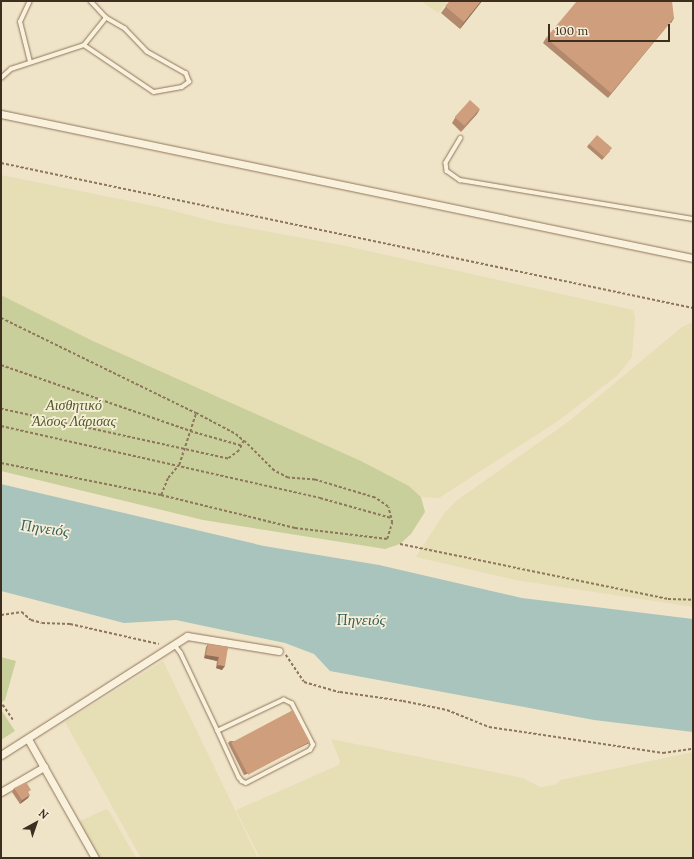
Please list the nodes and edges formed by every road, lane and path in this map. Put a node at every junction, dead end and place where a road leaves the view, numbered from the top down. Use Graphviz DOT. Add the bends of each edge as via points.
graph roads {
  1 [pos="30,1"];
  2 [pos="90,1"];
  3 [pos="106,18"];
  4 [pos="84,45"];
  5 [pos="30,62"];
  6 [pos="1,78"];
  7 [pos="1,114"];
  8 [pos="461,138"];
  9 [pos="1,163"];
  10 [pos="693,220"];
  11 [pos="693,258"];
  12 [pos="693,308"];
  13 [pos="1,318"];
  14 [pos="1,365"];
  15 [pos="1,409"];
  16 [pos="196,413"];
  17 [pos="1,426"];
  18 [pos="190,431"];
  19 [pos="244,441"];
  20 [pos="243,446"];
  21 [pos="184,449"];
  22 [pos="1,463"];
  23 [pos="179,465"];
  24 [pos="161,495"];
  25 [pos="391,518"];
  26 [pos="400,544"];
  27 [pos="693,600"];
  28 [pos="1,615"];
  29 [pos="160,644"];
  30 [pos="174,644"];
  31 [pos="280,651"];
  32 [pos="1,706"];
  33 [pos="13,720"];
  34 [pos="218,731"];
  35 [pos="28,739"];
  36 [pos="693,749"];
  37 [pos="1,755"];
  38 [pos="44,767"];
  39 [pos="1,792"];
  40 [pos="95,858"];
  1 -- 5 [label="lane" via="20,22"];
  2 -- 3 [label="lane"];
  3 -- 4 [label="lane"];
  3 -- 4 [label="lane" via="125,29 147,52 186,74 189,78 188,84 154,92"];
  4 -- 5 [label="lane"];
  5 -- 6 [label="lane" via="12,69"];
  7 -- 11 [label="street"];
  8 -- 10 [label="lane" via="446,163 447,171 460,180"];
  9 -- 12 [label="path"];
  13 -- 16 [label="path"];
  14 -- 18 [label="path"];
  15 -- 21 [label="path"];
  16 -- 18 [label="path"];
  16 -- 19 [label="path" via="236,434"];
  17 -- 23 [label="path"];
  18 -- 20 [label="path"];
  18 -- 21 [label="path"];
  19 -- 20 [label="path"];
  19 -- 25 [label="path" via="274,471 288,478 315,480 375,498 388,507"];
  20 -- 21 [label="path" via="228,459"];
  21 -- 23 [label="path"];
  22 -- 24 [label="path"];
  23 -- 24 [label="path" via="168,478"];
  23 -- 25 [label="path" via="320,498"];
  24 -- 25 [label="path" via="295,528 387,539"];
  26 -- 27 [label="path" via="668,599"];
  28 -- 29 [label="path" via="22,612 31,620 42,623 70,624"];
  30 -- 31 [label="street" via="189,636"];
  30 -- 34 [label="lane" via="181,653"];
  30 -- 35 [label="street"];
  31 -- 36 [label="path" via="304,682 340,692 433,707 489,727 663,753"];
  32 -- 33 [label="path" via="3,705"];
  34 -- 34 [label="lane" via="239,777 246,783 310,750 313,745 292,704 284,700"];
  35 -- 37 [label="street"];
  35 -- 38 [label="street"];
  38 -- 39 [label="street"];
  38 -- 40 [label="street"];
}
